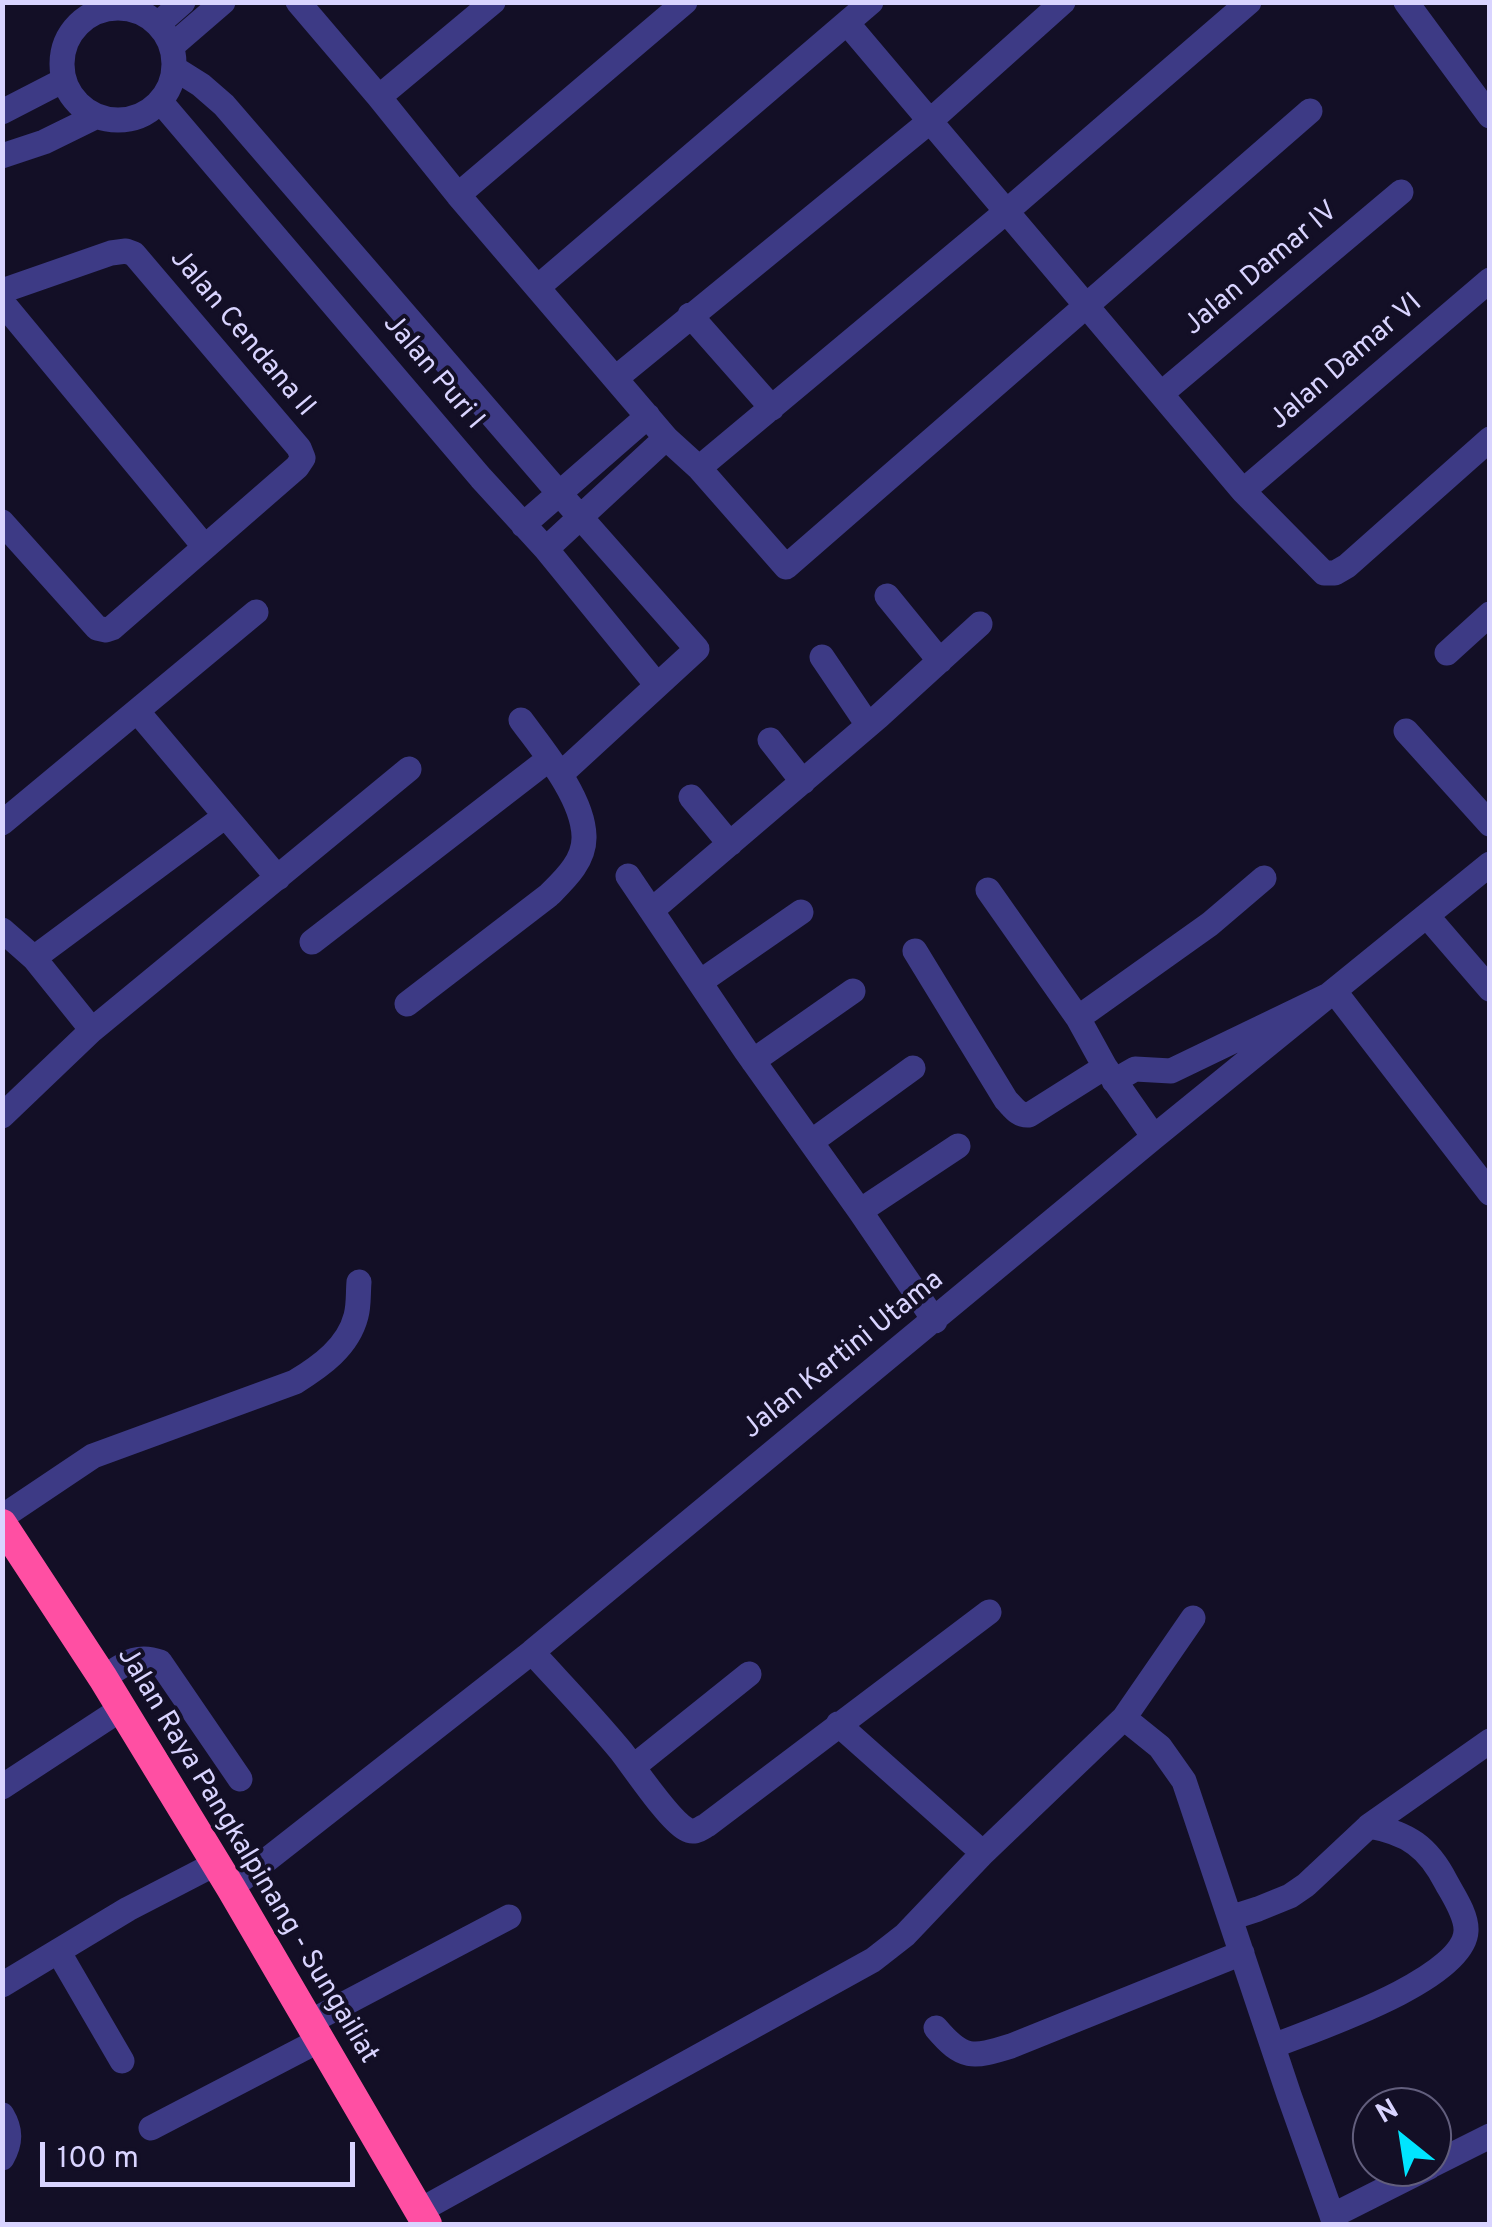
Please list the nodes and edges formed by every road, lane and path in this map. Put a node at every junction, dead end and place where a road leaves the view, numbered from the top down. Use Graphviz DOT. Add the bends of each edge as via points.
graph roads {
  1 [pos="183,2"];
  2 [pos="223,2"];
  3 [pos="493,2"];
  4 [pos="685,2"];
  5 [pos="871,2"];
  6 [pos="1063,2"];
  7 [pos="1249,2"];
  8 [pos="1406,2"];
  9 [pos="300,3"];
  10 [pos="121,6"];
  11 [pos="846,23"];
  12 [pos="168,46"];
  13 [pos="64,80"];
  14 [pos="379,97"];
  15 [pos="160,101"];
  16 [pos="1310,111"];
  17 [pos="2,112"];
  18 [pos="97,116"];
  19 [pos="1490,116"];
  20 [pos="929,122"];
  21 [pos="2,156"];
  22 [pos="1401,192"];
  23 [pos="458,195"];
  24 [pos="1007,211"];
  25 [pos="1490,280"];
  26 [pos="538,287"];
  27 [pos="2,291"];
  28 [pos="2,302"];
  29 [pos="1086,304"];
  30 [pos="690,316"];
  31 [pos="616,378"];
  32 [pos="1162,393"];
  33 [pos="772,408"];
  34 [pos="648,416"];
  35 [pos="666,438"];
  36 [pos="1490,439"];
  37 [pos="699,468"];
  38 [pos="1243,491"];
  39 [pos="559,494"];
  40 [pos="579,516"];
  41 [pos="3,523"];
  42 [pos="523,525"];
  43 [pos="204,546"];
  44 [pos="546,549"];
  45 [pos="887,596"];
  46 [pos="256,612"];
  47 [pos="1490,614"];
  48 [pos="980,624"];
  49 [pos="1447,653"];
  50 [pos="822,658"];
  51 [pos="940,661"];
  52 [pos="658,685"];
  53 [pos="137,712"];
  54 [pos="521,720"];
  55 [pos="868,726"];
  56 [pos="1406,731"];
  57 [pos="770,740"];
  58 [pos="555,767"];
  59 [pos="409,769"];
  60 [pos="802,782"];
  61 [pos="692,797"];
  62 [pos="224,817"];
  63 [pos="2,823"];
  64 [pos="1490,824"];
  65 [pos="730,844"];
  66 [pos="1490,864"];
  67 [pos="628,876"];
  68 [pos="278,878"];
  69 [pos="1264,878"];
  70 [pos="988,890"];
  71 [pos="652,910"];
  72 [pos="801,912"];
  73 [pos="1427,916"];
  74 [pos="2,930"];
  75 [pos="312,942"];
  76 [pos="915,951"];
  77 [pos="34,958"];
  78 [pos="700,982"];
  79 [pos="1490,989"];
  80 [pos="853,990"];
  81 [pos="1335,992"];
  82 [pos="408,1004"];
  83 [pos="1078,1018"];
  84 [pos="92,1030"];
  85 [pos="753,1062"];
  86 [pos="912,1068"];
  87 [pos="1109,1074"];
  88 [pos="2,1116"];
  89 [pos="1154,1137"];
  90 [pos="810,1142"];
  91 [pos="958,1146"];
  92 [pos="1490,1193"];
  93 [pos="860,1211"];
  94 [pos="359,1282"];
  95 [pos="935,1321"];
  96 [pos="2,1516"];
  97 [pos="2,1524"];
  98 [pos="989,1612"];
  99 [pos="1194,1618"];
  100 [pos="532,1652"];
  101 [pos="750,1674"];
  102 [pos="103,1678"];
  103 [pos="121,1709"];
  104 [pos="1124,1718"];
  105 [pos="838,1724"];
  106 [pos="1490,1741"];
  107 [pos="633,1767"];
  108 [pos="240,1780"];
  109 [pos="2,1787"];
  110 [pos="1369,1826"];
  111 [pos="984,1853"];
  112 [pos="223,1876"];
  113 [pos="509,1917"];
  114 [pos="1230,1918"];
  115 [pos="58,1951"];
  116 [pos="1242,1953"];
  117 [pos="2,1985"];
  118 [pos="936,2028"];
  119 [pos="313,2032"];
  120 [pos="1273,2046"];
  121 [pos="122,2061"];
  122 [pos="2,2114"];
  123 [pos="151,2128"];
  124 [pos="1490,2136"];
  125 [pos="1452,2155"];
  126 [pos="2,2158"];
  127 [pos="1392,2187"];
  128 [pos="423,2218"];
  129 [pos="1333,2220"];
  1 -- 12 [label="street"];
  2 -- 12 [label="street"];
  3 -- 14 [label="street"];
  4 -- 23 [label="street"];
  5 -- 11 [label="street"];
  6 -- 20 [label="street"];
  7 -- 24 [label="street"];
  8 -- 19 [label="street"];
  9 -- 14 [label="street"];
  10 -- 12 [label="street" via="148,16"];
  10 -- 13 [label="street" via="75,29 63,53"];
  11 -- 20 [label="street"];
  11 -- 26 [label="street"];
  12 -- 15 [label="street" via="172,80"];
  12 -- 39 [label="street"];
  13 -- 17 [label="street"];
  13 -- 18 [label="street" via="76,102"];
  14 -- 23 [label="street"];
  15 -- 18 [label="street" via="124,120"];
  15 -- 42 [label="street, Jalan Puri I"];
  16 -- 29 [label="street"];
  18 -- 21 [label="street"];
  20 -- 24 [label="street"];
  20 -- 30 [label="street"];
  22 -- 32 [label="street, Jalan Damar IV"];
  23 -- 26 [label="street"];
  24 -- 29 [label="street"];
  24 -- 33 [label="street"];
  25 -- 38 [label="street, Jalan Damar VI"];
  26 -- 31 [label="street"];
  27 -- 43 [label="street, Jalan Cendana II" via="111,253 134,254 299,448 297,467"];
  28 -- 43 [label="street"];
  29 -- 32 [label="street"];
  29 -- 37 [label="street" via="786,566"];
  30 -- 31 [label="street"];
  30 -- 33 [label="street"];
  31 -- 34 [label="street"];
  32 -- 38 [label="street"];
  33 -- 37 [label="street"];
  34 -- 35 [label="street"];
  34 -- 39 [label="street"];
  35 -- 37 [label="street"];
  35 -- 40 [label="street"];
  36 -- 38 [label="street" via="1335,573 1324,574"];
  39 -- 40 [label="street"];
  39 -- 42 [label="street"];
  40 -- 44 [label="street"];
  40 -- 52 [label="street" via="697,649"];
  41 -- 43 [label="street" via="102,630"];
  42 -- 44 [label="street, Jalan Puri I"];
  44 -- 52 [label="street, Jalan Puri I"];
  45 -- 51 [label="street"];
  46 -- 53 [label="street"];
  47 -- 49 [label="street"];
  48 -- 51 [label="street"];
  50 -- 55 [label="street"];
  51 -- 55 [label="street"];
  52 -- 58 [label="street"];
  53 -- 62 [label="street"];
  53 -- 63 [label="street"];
  54 -- 58 [label="street"];
  55 -- 60 [label="street"];
  56 -- 64 [label="street"];
  57 -- 60 [label="street"];
  58 -- 75 [label="street"];
  58 -- 82 [label="street" via="580,818 584,837 576,863 548,895"];
  59 -- 68 [label="street"];
  60 -- 65 [label="street"];
  61 -- 65 [label="street"];
  62 -- 68 [label="street"];
  62 -- 77 [label="street"];
  65 -- 71 [label="street"];
  66 -- 73 [label="street, Jalan Kartini Utama"];
  67 -- 71 [label="street"];
  68 -- 84 [label="street"];
  69 -- 83 [label="street"];
  70 -- 83 [label="street"];
  71 -- 78 [label="street"];
  72 -- 78 [label="street"];
  73 -- 79 [label="street"];
  73 -- 81 [label="street, Jalan Kartini Utama"];
  74 -- 77 [label="street"];
  76 -- 87 [label="street" via="1006,1100 1022,1115"];
  77 -- 84 [label="street"];
  78 -- 85 [label="street"];
  80 -- 85 [label="street"];
  81 -- 87 [label="street" via="1179,1068"];
  81 -- 89 [label="street, Jalan Kartini Utama"];
  81 -- 92 [label="street"];
  83 -- 87 [label="street"];
  84 -- 88 [label="street"];
  85 -- 90 [label="street"];
  86 -- 90 [label="street"];
  87 -- 89 [label="street"];
  89 -- 95 [label="street, Jalan Kartini Utama"];
  90 -- 93 [label="street"];
  91 -- 93 [label="street"];
  93 -- 95 [label="street"];
  94 -- 96 [label="street" via="348,1335 318,1367 295,1382 93,1456"];
  95 -- 100 [label="street, Jalan Kartini Utama"];
  97 -- 102 [label="highway, Jalan Raya Pangkalpinang - Sungailiat"];
  98 -- 105 [label="street"];
  99 -- 104 [label="street"];
  100 -- 107 [label="street"];
  100 -- 112 [label="street, Jalan Kartini Utama"];
  101 -- 107 [label="street"];
  102 -- 103 [label="highway, Jalan Raya Pangkalpinang - Sungailiat"];
  102 -- 108 [label="street" via="136,1659 160,1662"];
  103 -- 109 [label="street"];
  103 -- 112 [label="highway, Jalan Raya Pangkalpinang - Sungailiat"];
  104 -- 111 [label="street"];
  104 -- 114 [label="street" via="1160,1748 1184,1781"];
  105 -- 107 [label="street" via="696,1831 684,1828"];
  105 -- 111 [label="street"];
  106 -- 110 [label="street"];
  110 -- 114 [label="street" via="1306,1885"];
  110 -- 120 [label="street" via="1422,1846 1434,1858 1459,1906 1466,1931 1460,1948 1404,1992"];
  111 -- 128 [label="street" via="873,1960"];
  112 -- 115 [label="street, Jalan Kartini Utama" via="128,1909"];
  112 -- 119 [label="highway, Jalan Raya Pangkalpinang - Sungailiat"];
  113 -- 119 [label="street"];
  114 -- 116 [label="street"];
  115 -- 117 [label="street, Jalan Kartini Utama"];
  115 -- 121 [label="street"];
  116 -- 118 [label="street" via="982,2055 965,2055"];
  116 -- 120 [label="street"];
  119 -- 123 [label="street"];
  119 -- 128 [label="highway, Jalan Raya Pangkalpinang - Sungailiat"];
  120 -- 129 [label="street"];
  122 -- 126 [label="street" via="9,2127"];
  124 -- 125 [label="street"];
  127 -- 129 [label="street"];
}
